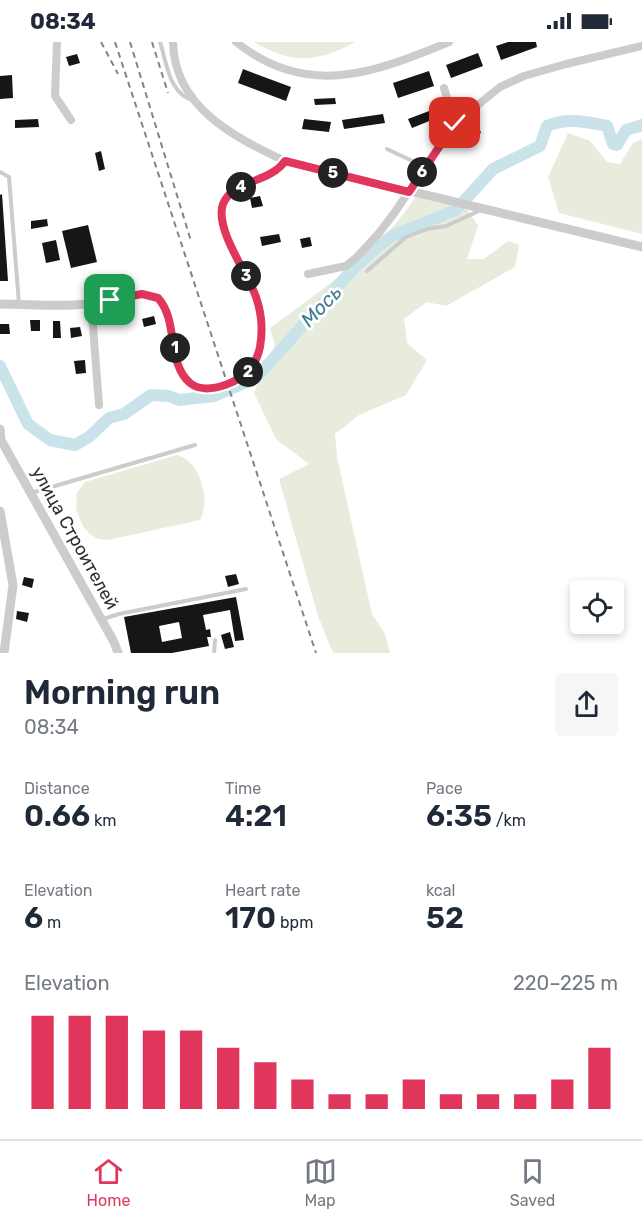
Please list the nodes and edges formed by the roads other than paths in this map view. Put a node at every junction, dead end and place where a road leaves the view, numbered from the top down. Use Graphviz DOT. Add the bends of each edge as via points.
graph roads {
  1 [pos="57,42"];
  2 [pos="160,42"];
  3 [pos="173,42"];
  4 [pos="236,42"];
  5 [pos="449,42"];
  6 [pos="642,46"];
  7 [pos="444,88"];
  8 [pos="195,102"];
  9 [pos="71,120"];
  10 [pos="455,123"];
  11 [pos="387,149"];
  12 [pos="285,161"];
  13 [pos="425,168"];
  14 [pos="0,172"];
  15 [pos="409,192"];
  16 [pos="484,208"];
  17 [pos="642,247"];
  18 [pos="367,271"];
  19 [pos="308,274"];
  20 [pos="88,303"];
  21 [pos="0,304"];
  22 [pos="19,304"];
  23 [pos="99,405"];
  24 [pos="0,429"];
  25 [pos="1,441"];
  26 [pos="195,445"];
  27 [pos="31,493"];
  28 [pos="0,512"];
  29 [pos="246,589"];
  30 [pos="101,620"];
  31 [pos="3,636"];
  32 [pos="215,640"];
  33 [pos="4,653"];
  34 [pos="118,653"];
  35 [pos="214,653"];
  1 -- 9 [label="street" via="55,96"];
  2 -- 8 [label="lane" via="175,90"];
  3 -- 8 [label="street" via="178,71"];
  4 -- 5 [label="street" via="252,55 288,71 336,77 375,70"];
  6 -- 10 [label="street" via="524,76 500,87"];
  7 -- 10 [label="street"];
  8 -- 12 [label="street" via="236,136"];
  10 -- 13 [label="street"];
  11 -- 13 [label="lane"];
  12 -- 15 [label="street"];
  12 -- 20 [label="street" via="272,174 234,191 223,206 222,221 254,290 262,326 258,354 242,377 213,388 196,386 185,377 166,312 158,298 137,294"];
  13 -- 15 [label="street"];
  14 -- 22 [label="lane" via="9,177"];
  15 -- 16 [label="street"];
  15 -- 19 [label="street" via="380,234 346,267"];
  16 -- 17 [label="street"];
  16 -- 18 [label="lane" via="446,226 406,237"];
  20 -- 22 [label="street"];
  20 -- 23 [label="street"];
  21 -- 22 [label="street"];
  24 -- 25 [label="street"];
  25 -- 27 [label="street, улица Строителей"];
  26 -- 27 [label="lane"];
  27 -- 30 [label="street, улица Строителей"];
  28 -- 31 [label="street" via="14,585"];
  29 -- 30 [label="lane"];
  30 -- 34 [label="street, улица Строителей"];
  31 -- 33 [label="street"];
  32 -- 35 [label="lane"];
}
